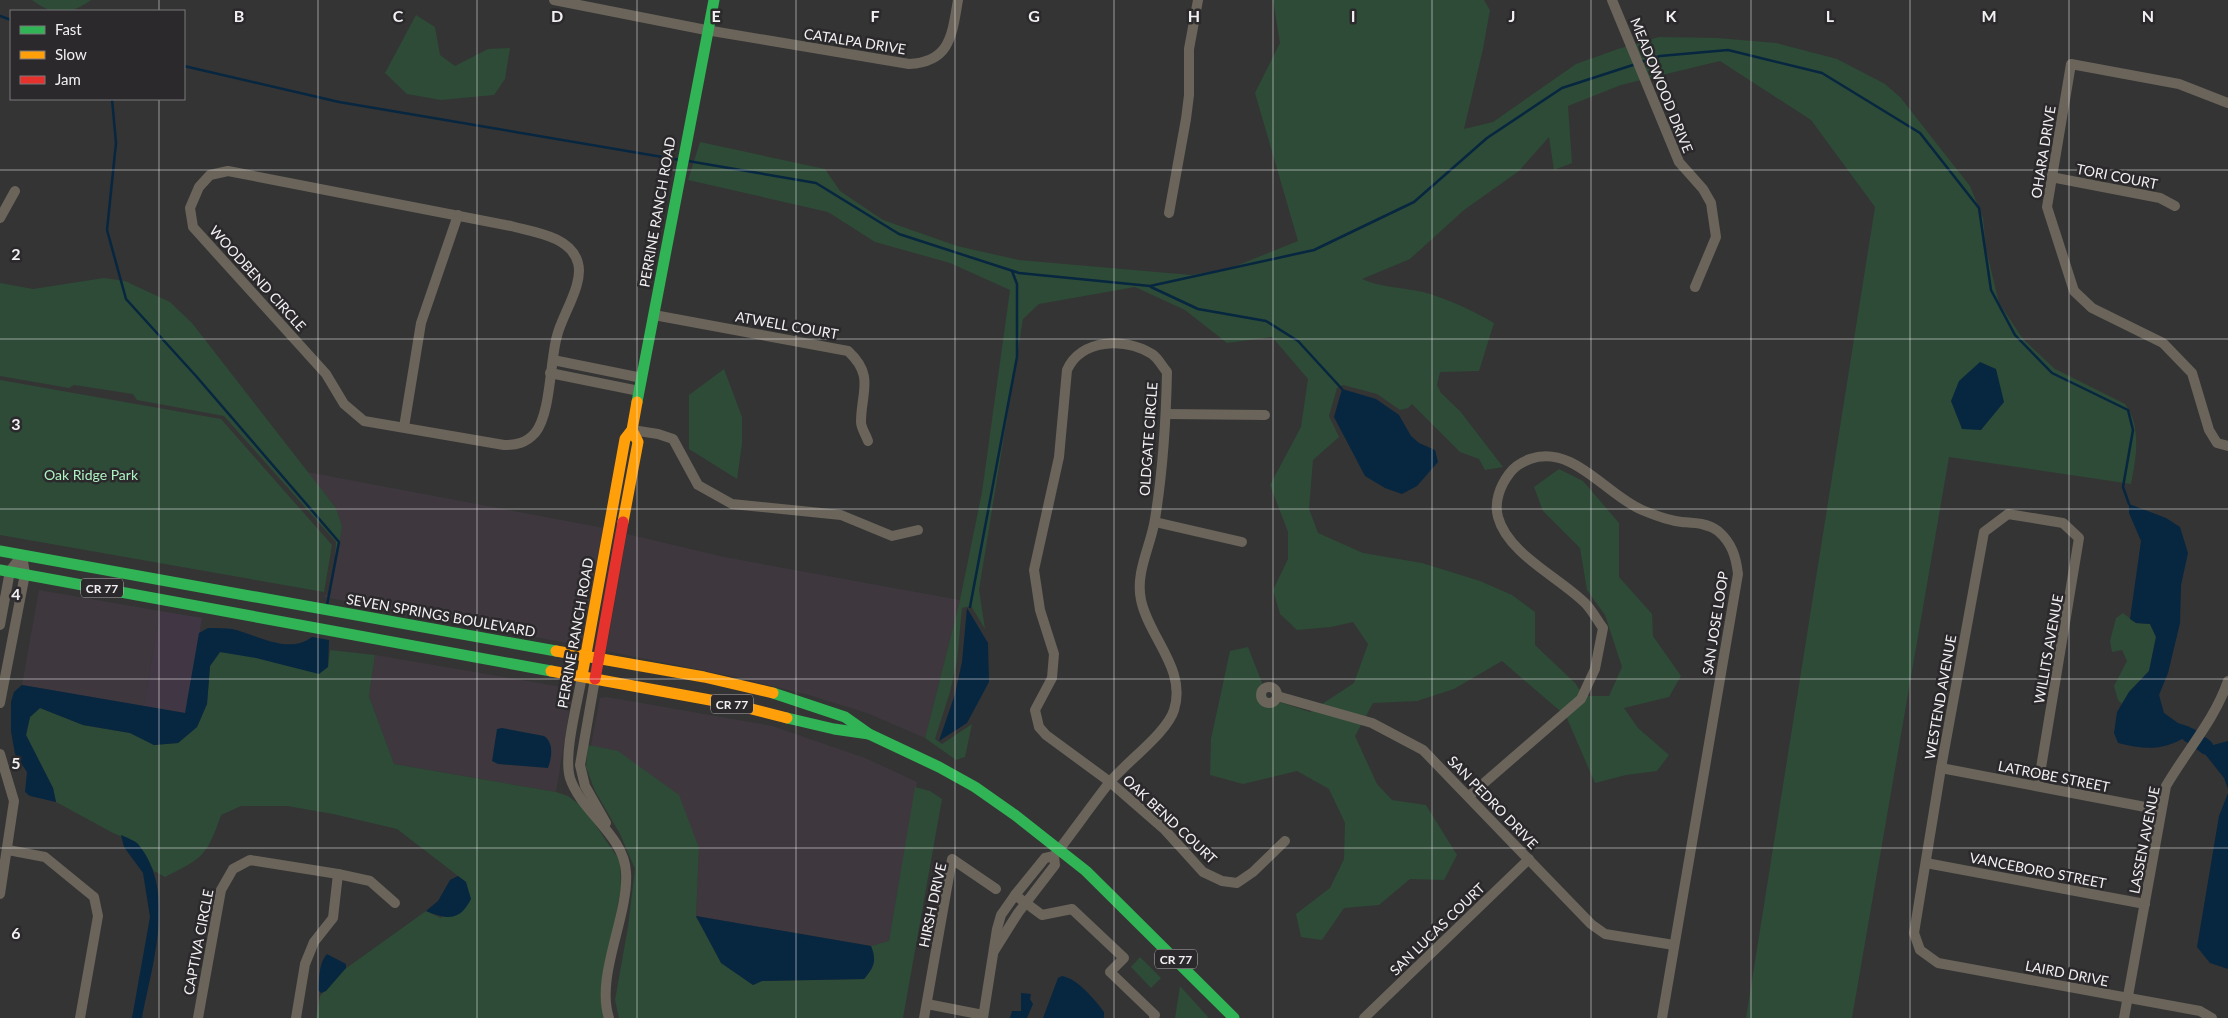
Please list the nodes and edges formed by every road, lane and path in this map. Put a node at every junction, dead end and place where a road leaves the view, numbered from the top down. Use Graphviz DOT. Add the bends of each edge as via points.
graph roads {
  1 [pos="554,0"];
  2 [pos="714,0"];
  3 [pos="958,0"];
  4 [pos="1198,0"];
  5 [pos="1612,0"];
  6 [pos="706,30"];
  7 [pos="2228,103"];
  8 [pos="2051,177"];
  9 [pos="15,191"];
  10 [pos="2175,206"];
  11 [pos="1169,213"];
  12 [pos="458,215"];
  13 [pos="0,218"];
  14 [pos="1695,286"];
  15 [pos="654,316"];
  16 [pos="553,360"];
  17 [pos="550,373"];
  18 [pos="642,378"];
  19 [pos="639,391"];
  20 [pos="1166,414"];
  21 [pos="1265,414"];
  22 [pos="404,427"];
  23 [pos="632,430"];
  24 [pos="868,441"];
  25 [pos="2228,446"];
  26 [pos="1155,522"];
  27 [pos="2063,523"];
  28 [pos="918,530"];
  29 [pos="1242,542"];
  30 [pos="0,551"];
  31 [pos="22,555"];
  32 [pos="5,570"];
  33 [pos="25,574"];
  34 [pos="380,619"];
  35 [pos="0,625"];
  36 [pos="341,630"];
  37 [pos="586,655"];
  38 [pos="597,669"];
  39 [pos="583,672"];
  40 [pos="2228,681"];
  41 [pos="1277,696"];
  42 [pos="0,703"];
  43 [pos="869,734"];
  44 [pos="1,760"];
  45 [pos="1941,768"];
  46 [pos="1110,782"];
  47 [pos="2038,786"];
  48 [pos="1468,796"];
  49 [pos="2161,810"];
  50 [pos="609,833"];
  51 [pos="1285,841"];
  52 [pos="8,850"];
  53 [pos="1057,853"];
  54 [pos="1529,859"];
  55 [pos="1926,863"];
  56 [pos="338,874"];
  57 [pos="996,889"];
  58 [pos="0,894"];
  59 [pos="1015,895"];
  60 [pos="395,902"];
  61 [pos="1026,903"];
  62 [pos="2145,904"];
  63 [pos="1674,945"];
  64 [pos="994,950"];
  65 [pos="1920,950"];
  66 [pos="2127,999"];
  67 [pos="927,1004"];
  68 [pos="983,1016"];
  69 [pos="80,1018"];
  70 [pos="198,1018"];
  71 [pos="296,1018"];
  72 [pos="609,1018"];
  73 [pos="924,1018"];
  74 [pos="1154,1018"];
  75 [pos="1234,1018"];
  76 [pos="1364,1018"];
  77 [pos="1662,1018"];
  78 [pos="2124,1018"];
  79 [pos="2212,1018"];
  1 -- 6 [label="street, CATALPA DRIVE"];
  2 -- 6 [label="main road, PERRINE RANCH ROAD"];
  3 -- 6 [label="street, CATALPA DRIVE" via="948,44 935,59 922,63 909,64"];
  4 -- 11 [label="street" via="1189,49 1186,119"];
  5 -- 14 [label="street, MEADOWOOD DRIVE" via="1679,162 1711,202 1716,237"];
  6 -- 15 [label="main road, PERRINE RANCH ROAD"];
  7 -- 8 [label="street, OHARA DRIVE" via="2179,84 2071,64"];
  8 -- 10 [label="street, TORI COURT" via="2160,198"];
  8 -- 25 [label="street, OHARA DRIVE" via="2048,207 2074,292 2092,308 2163,343 2192,372 2209,430 2217,444"];
  9 -- 13 [label="street"];
  12 -- 16 [label="street, WOODBEND CIRCLE" via="552,237 570,249 578,263 578,281 557,336"];
  12 -- 22 [label="street" via="421,323"];
  12 -- 22 [label="street, WOODBEND CIRCLE" via="228,171 210,175 199,187 190,208 193,226 326,374 344,404 364,421"];
  15 -- 18 [label="main road, PERRINE RANCH ROAD"];
  15 -- 24 [label="street, ATWELL COURT" via="848,351 863,370 866,384 861,424"];
  16 -- 17 [label="street, WOODBEND CIRCLE"];
  16 -- 18 [label="street"];
  17 -- 19 [label="street"];
  17 -- 22 [label="street, WOODBEND CIRCLE" via="544,413 536,432 520,444 504,445"];
  18 -- 19 [label="main road, PERRINE RANCH ROAD"];
  19 -- 23 [label="main road, PERRINE RANCH ROAD"];
  20 -- 21 [label="street"];
  20 -- 26 [label="street, OLDGATE CIRCLE"];
  20 -- 46 [label="street, OLDGATE CIRCLE" via="1167,372 1153,355 1137,347 1096,344 1072,359 1067,370 1059,456 1034,570 1040,610 1054,654 1052,678 1035,710 1039,727 1046,735"];
  23 -- 28 [label="street" via="673,440 698,485 732,504 841,515 892,536"];
  23 -- 37 [label="main road, PERRINE RANCH ROAD" via="624,439"];
  23 -- 38 [label="main road, PERRINE RANCH ROAD" via="638,442"];
  26 -- 29 [label="street"];
  26 -- 46 [label="street, OLDGATE CIRCLE" via="1142,566 1141,600 1176,677 1177,697 1174,712 1166,724"];
  27 -- 45 [label="street, WESTEND AVENUE" via="2008,514 1984,532"];
  27 -- 47 [label="street, WILLITS AVENUE" via="2079,538 2079,549"];
  30 -- 31 [label="main road, SEVEN SPRINGS BOULEVARD / CR 77"];
  31 -- 32 [label="street"];
  31 -- 33 [label="street"];
  31 -- 34 [label="main road, SEVEN SPRINGS BOULEVARD / CR 77"];
  32 -- 33 [label="main road, SEVEN SPRINGS BOULEVARD / CR 77"];
  32 -- 35 [label="street"];
  33 -- 36 [label="main road, SEVEN SPRINGS BOULEVARD / CR 77"];
  33 -- 42 [label="street"];
  34 -- 36 [label="main road" via="367,628"];
  34 -- 37 [label="main road, SEVEN SPRINGS BOULEVARD / CR 77"];
  36 -- 39 [label="main road, SEVEN SPRINGS BOULEVARD / CR 77"];
  37 -- 38 [label="main road, SEVEN SPRINGS BOULEVARD / CR 77"];
  37 -- 39 [label="main road, PERRINE RANCH ROAD"];
  38 -- 39 [label="main road, SEVEN SPRINGS BOULEVARD / CR 77"];
  38 -- 43 [label="main road, SEVEN SPRINGS BOULEVARD / CR 77" via="840,732"];
  38 -- 43 [label="main road, SEVEN SPRINGS BOULEVARD / CR 77" via="676,683 704,677 764,690 845,717"];
  38 -- 50 [label="street, PERRINE RANCH ROAD" via="580,765 582,780"];
  39 -- 50 [label="street, PERRINE RANCH ROAD" via="569,751 570,776 581,799"];
  40 -- 49 [label="street, LASSEN AVENUE" via="2216,712 2166,786"];
  41 -- 48 [label="street, SAN PEDRO DRIVE" via="1372,722 1423,750"];
  43 -- 53 [label="main road, SEVEN SPRINGS BOULEVARD / CR 77" via="975,787 1015,815"];
  44 -- 52 [label="street" via="14,801"];
  45 -- 47 [label="street, LATROBE STREET"];
  45 -- 55 [label="street, WESTEND AVENUE"];
  46 -- 51 [label="street, OAK BEND COURT" via="1164,829 1203,872 1222,881 1236,883 1253,872"];
  46 -- 53 [label="street, OLDGATE CIRCLE"];
  47 -- 49 [label="street, LATROBE STREET"];
  48 -- 54 [label="street, SAN PEDRO DRIVE"];
  48 -- 63 [label="street, SAN JOSE LOOP" via="1581,699 1595,669 1603,628 1586,604 1504,534 1497,515 1497,502 1500,489 1510,473 1538,456 1556,456 1571,461 1641,510 1681,522 1696,522 1716,530 1727,540 1736,558 1738,574"];
  49 -- 62 [label="street, LASSEN AVENUE"];
  50 -- 72 [label="street, PERRINE RANCH ROAD" via="624,860 627,879 606,989"];
  52 -- 58 [label="street"];
  52 -- 69 [label="street" via="45,857 94,897 98,916"];
  53 -- 59 [label="street" via="1045,858"];
  53 -- 61 [label="street" via="1055,865"];
  53 -- 75 [label="main road, SEVEN SPRINGS BOULEVARD / CR 77" via="1118,901"];
  54 -- 63 [label="street, SAN PEDRO DRIVE" via="1590,924 1605,934"];
  54 -- 76 [label="street, SAN LUCAS COURT"];
  55 -- 62 [label="street, VANCEBORO STREET"];
  55 -- 65 [label="street, WESTEND AVENUE" via="1914,934"];
  56 -- 60 [label="street, CAPTIVA CIRCLE" via="370,881"];
  56 -- 70 [label="street, CAPTIVA CIRCLE" via="250,860 233,869 221,890"];
  56 -- 71 [label="street" via="333,918 314,942 305,964"];
  57 -- 67 [label="street, HIRSH DRIVE" via="952,859"];
  59 -- 61 [label="street"];
  59 -- 64 [label="street" via="996,928"];
  61 -- 64 [label="street"];
  61 -- 74 [label="street" via="1042,915 1072,909 1124,958 1110,972"];
  62 -- 66 [label="street, LASSEN AVENUE"];
  63 -- 77 [label="street, SAN JOSE LOOP"];
  64 -- 68 [label="street"];
  65 -- 66 [label="street, LAIRD DRIVE" via="1938,963"];
  66 -- 78 [label="street, LASSEN AVENUE"];
  66 -- 79 [label="street, LAIRD DRIVE" via="2200,1011"];
  67 -- 68 [label="street"];
  67 -- 73 [label="street, HIRSH DRIVE"];
}
